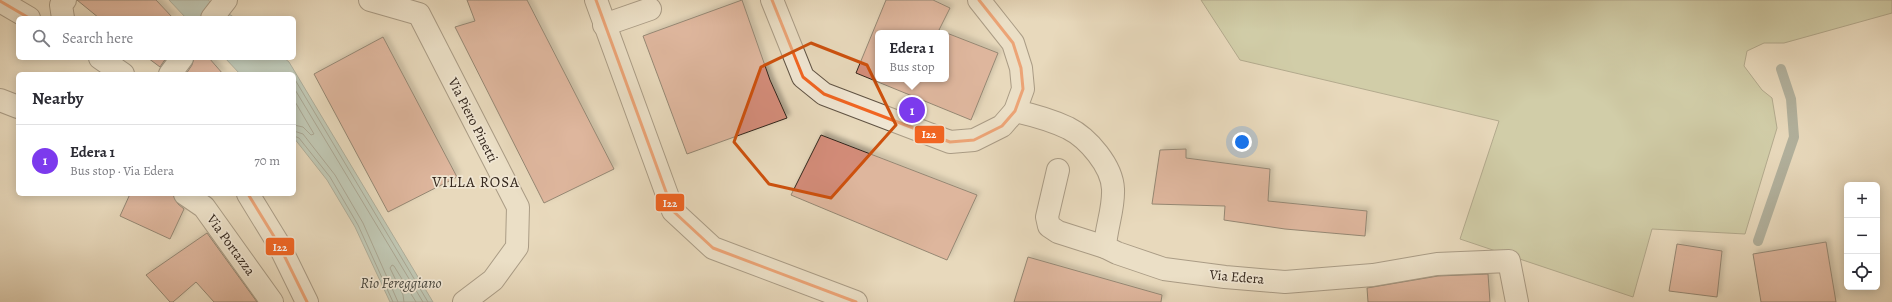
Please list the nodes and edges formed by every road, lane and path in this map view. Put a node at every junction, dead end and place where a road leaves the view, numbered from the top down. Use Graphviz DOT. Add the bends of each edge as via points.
graph roads {
  1 [pos="226,0"];
  2 [pos="370,0"];
  3 [pos="596,0"];
  4 [pos="772,0"];
  5 [pos="979,0"];
  6 [pos="0,1"];
  7 [pos="413,7"];
  8 [pos="650,9"];
  9 [pos="26,16"];
  10 [pos="214,16"];
  11 [pos="604,25"];
  12 [pos="103,60"];
  13 [pos="180,60"];
  14 [pos="120,72"];
  15 [pos="172,72"];
  16 [pos="0,100"];
  17 [pos="16,106"];
  18 [pos="1016,110"];
  19 [pos="1058,170"];
  20 [pos="188,196"];
  21 [pos="249,196"];
  22 [pos="1105,247"];
  23 [pos="272,302"];
  24 [pos="307,302"];
  25 [pos="464,302"];
  26 [pos="856,302"];
  27 [pos="1517,302"];
  1 -- 10 [label="street"];
  2 -- 7 [label="street, Via Piero Pinetti"];
  3 -- 11 [label="street"];
  4 -- 18 [label="street" via="803,77 824,94 950,142 974,140 989,134 1002,126"];
  5 -- 18 [label="street" via="1013,43 1021,68 1023,89"];
  6 -- 9 [label="street"];
  7 -- 25 [label="street, Via Piero Pinetti" via="518,207 517,247 493,280"];
  8 -- 11 [label="street"];
  11 -- 26 [label="street" via="673,211 713,248"];
  12 -- 14 [label="street"];
  13 -- 15 [label="street"];
  16 -- 17 [label="street"];
  18 -- 22 [label="street" via="1069,128 1093,148 1107,167 1113,188"];
  19 -- 22 [label="street, Via Edera" via="1047,217 1049,226 1058,232"];
  20 -- 23 [label="street, Via Portazza" via="204,208"];
  21 -- 24 [label="street" via="278,243"];
  22 -- 27 [label="street, Via Edera" via="1164,269 1285,282 1373,274 1437,264 1509,261"];
}
